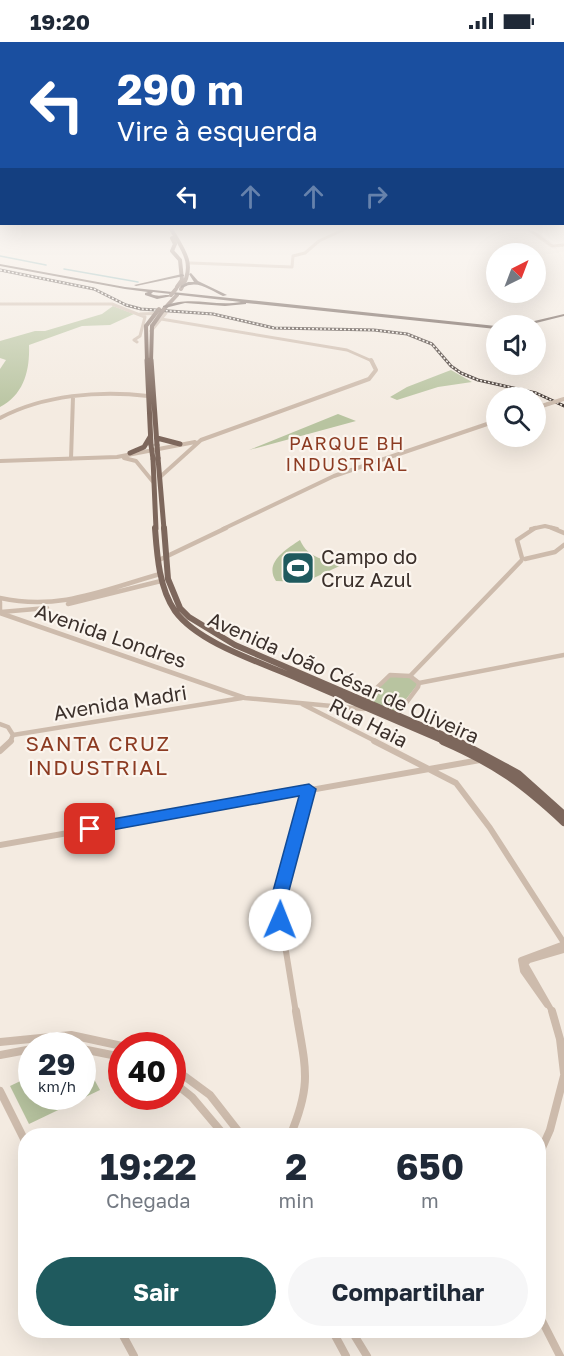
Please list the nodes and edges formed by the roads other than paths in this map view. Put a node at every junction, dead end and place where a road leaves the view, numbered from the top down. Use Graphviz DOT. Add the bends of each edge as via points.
graph roads {
  1 [pos="130,290"];
  2 [pos="138,290"];
  3 [pos="150,290"];
  4 [pos="151,290"];
  5 [pos="177,290"];
  6 [pos="207,290"];
  7 [pos="217,290"];
  8 [pos="156,291"];
  9 [pos="192,292"];
  10 [pos="173,295"];
  11 [pos="237,298"];
  12 [pos="229,299"];
  13 [pos="268,303"];
  14 [pos="0,304"];
  15 [pos="162,307"];
  16 [pos="140,314"];
  17 [pos="564,316"];
  18 [pos="161,319"];
  19 [pos="546,320"];
  20 [pos="546,321"];
  21 [pos="486,326"];
  22 [pos="486,326"];
  23 [pos="150,328"];
  24 [pos="137,342"];
  25 [pos="301,342"];
  26 [pos="145,343"];
  27 [pos="294,344"];
  28 [pos="148,388"];
  29 [pos="139,395"];
  30 [pos="311,395"];
  31 [pos="148,396"];
  32 [pos="326,396"];
  33 [pos="73,398"];
  34 [pos="564,399"];
  35 [pos="546,405"];
  36 [pos="0,418"];
  37 [pos="237,422"];
  38 [pos="251,423"];
  39 [pos="486,424"];
  40 [pos="154,436"];
  41 [pos="210,437"];
  42 [pos="203,439"];
  43 [pos="154,446"];
  44 [pos="185,446"];
  45 [pos="174,447"];
  46 [pos="130,453"];
  47 [pos="139,453"];
  48 [pos="183,453"];
  49 [pos="104,457"];
  50 [pos="117,457"];
  51 [pos="155,458"];
  52 [pos="71,459"];
  53 [pos="136,461"];
  54 [pos="0,462"];
  55 [pos="162,468"];
  56 [pos="158,481"];
  57 [pos="564,532"];
  58 [pos="564,545"];
  59 [pos="163,557"];
  60 [pos="522,561"];
  61 [pos="160,577"];
  62 [pos="0,600"];
  63 [pos="0,613"];
  64 [pos="564,656"];
  65 [pos="410,676"];
  66 [pos="419,683"];
  67 [pos="212,685"];
  68 [pos="238,695"];
  69 [pos="246,697"];
  70 [pos="232,699"];
  71 [pos="297,702"];
  72 [pos="362,702"];
  73 [pos="346,707"];
  74 [pos="372,709"];
  75 [pos="395,716"];
  76 [pos="0,724"];
  77 [pos="13,735"];
  78 [pos="0,751"];
  79 [pos="485,759"];
  80 [pos="428,768"];
  81 [pos="309,789"];
  82 [pos="564,815"];
  83 [pos="564,822"];
  84 [pos="0,845"];
  85 [pos="564,944"];
  86 [pos="564,950"];
  87 [pos="554,1017"];
  88 [pos="18,1039"];
  89 [pos="0,1042"];
  90 [pos="18,1052"];
  91 [pos="2,1055"];
  92 [pos="564,1075"];
  93 [pos="186,1077"];
  94 [pos="0,1091"];
  95 [pos="186,1092"];
  96 [pos="18,1128"];
  97 [pos="218,1128"];
  98 [pos="236,1128"];
  99 [pos="293,1128"];
  100 [pos="546,1139"];
  101 [pos="546,1329"];
  102 [pos="124,1338"];
  103 [pos="336,1338"];
  104 [pos="356,1338"];
  105 [pos="134,1356"];
  106 [pos="346,1356"];
  107 [pos="367,1356"];
  108 [pos="560,1356"];
  1 -- 15 [label="highway"];
  2 -- 8 [label="highway"];
  3 -- 8 [label="highway"];
  4 -- 8 [label="highway"];
  5 -- 10 [label="main road, bridge"];
  6 -- 9 [label="highway"];
  7 -- 11 [label="highway"];
  8 -- 9 [label="highway"];
  8 -- 10 [label="highway" via="147,294 159,299"];
  8 -- 12 [label="highway"];
  9 -- 11 [label="highway"];
  10 -- 12 [label="highway" via="177,302 237,303"];
  10 -- 15 [label="main road"];
  11 -- 21 [label="highway"];
  12 -- 13 [label="highway"];
  13 -- 15 [label="highway" via="233,305 204,301"];
  13 -- 22 [label="highway"];
  14 -- 16 [label="street" via="112,304"];
  15 -- 23 [label="main road, bridge"];
  16 -- 18 [label="street" via="166,313"];
  16 -- 24 [label="street" via="146,319 140,336 134,340"];
  17 -- 19 [label="highway"];
  17 -- 20 [label="highway"];
  18 -- 23 [label="street"];
  18 -- 25 [label="street"];
  23 -- 26 [label="main road, Avenida João César de Oliveira"];
  23 -- 40 [label="main road, Avenida João César de Oliveira"];
  24 -- 26 [label="main road"];
  25 -- 27 [label="street"];
  25 -- 32 [label="street" via="354,352 375,366 369,379"];
  26 -- 28 [label="main road, Avenida João César de Oliveira"];
  28 -- 29 [label="street"];
  28 -- 31 [label="main road, Avenida João César de Oliveira"];
  29 -- 31 [label="street"];
  29 -- 33 [label="street"];
  30 -- 32 [label="street"];
  31 -- 40 [label="main road, Avenida João César de Oliveira"];
  32 -- 38 [label="street"];
  33 -- 36 [label="street" via="26,405"];
  33 -- 52 [label="street"];
  34 -- 35 [label="street, bridge"];
  37 -- 38 [label="street"];
  38 -- 41 [label="street"];
  39 -- 59 [label="street" via="334,476"];
  40 -- 43 [label="main road, Avenida João César de Oliveira"];
  40 -- 44 [label="main road"];
  40 -- 46 [label="main road" via="144,447"];
  41 -- 42 [label="street"];
  42 -- 44 [label="street"];
  42 -- 44 [label="street"];
  43 -- 44 [label="street"];
  43 -- 46 [label="street"];
  43 -- 47 [label="street"];
  43 -- 51 [label="main road, Avenida João César de Oliveira, bridge"];
  44 -- 45 [label="street"];
  44 -- 48 [label="street"];
  45 -- 47 [label="street"];
  45 -- 48 [label="street" via="182,448"];
  46 -- 49 [label="street"];
  47 -- 50 [label="street"];
  47 -- 53 [label="street"];
  48 -- 55 [label="street"];
  49 -- 50 [label="street"];
  49 -- 52 [label="street"];
  50 -- 53 [label="street"];
  51 -- 55 [label="main road, Avenida João César de Oliveira"];
  51 -- 56 [label="main road, Avenida João César de Oliveira"];
  52 -- 54 [label="street"];
  53 -- 56 [label="street"];
  55 -- 56 [label="main road, Avenida João César de Oliveira"];
  56 -- 59 [label="main road, Avenida João César de Oliveira"];
  57 -- 60 [label="street" via="547,526 529,529 517,540"];
  58 -- 60 [label="street" via="555,552"];
  59 -- 61 [label="main road, Avenida João César de Oliveira"];
  59 -- 72 [label="main road, Avenida João César de Oliveira" via="180,608 202,627"];
  60 -- 65 [label="street"];
  61 -- 62 [label="street" via="59,603"];
  61 -- 63 [label="street" via="55,607"];
  61 -- 72 [label="main road, Avenida João César de Oliveira" via="173,610 197,631 231,650"];
  62 -- 63 [label="street"];
  63 -- 67 [label="street, Avenida Londres"];
  64 -- 66 [label="street"];
  65 -- 66 [label="street"];
  65 -- 72 [label="street" via="390,675"];
  66 -- 75 [label="street"];
  67 -- 68 [label="street, Avenida Londres"];
  67 -- 69 [label="street, Avenida Londres"];
  68 -- 69 [label="street"];
  68 -- 70 [label="street, Avenida Madri"];
  69 -- 70 [label="street, Avenida Madri"];
  69 -- 71 [label="street, Avenida Londres"];
  70 -- 77 [label="street, Avenida Madri"];
  71 -- 73 [label="street, Avenida Londres"];
  71 -- 80 [label="street, Rua Haia"];
  72 -- 73 [label="street"];
  72 -- 74 [label="main road, Avenida João César de Oliveira"];
  72 -- 75 [label="main road, Avenida João César de Oliveira"];
  73 -- 74 [label="street, Avenida Londres"];
  74 -- 75 [label="main road, Avenida João César de Oliveira"];
  75 -- 79 [label="main road, Avenida João César de Oliveira"];
  75 -- 82 [label="main road, Avenida João César de Oliveira" via="456,739 518,774"];
  76 -- 77 [label="street"];
  77 -- 78 [label="street" via="10,744"];
  79 -- 80 [label="street"];
  79 -- 83 [label="main road, Avenida João César de Oliveira" via="524,785"];
  80 -- 81 [label="street"];
  80 -- 85 [label="street, Rua Haia" via="459,787 533,892"];
  81 -- 84 [label="street"];
  81 -- 99 [label="street" via="278,902 307,1077 303,1105"];
  85 -- 87 [label="street" via="526,956 520,963"];
  86 -- 87 [label="street" via="525,964"];
  87 -- 92 [label="street"];
  88 -- 89 [label="street"];
  90 -- 91 [label="street"];
  92 -- 100 [label="street"];
  93 -- 98 [label="street" via="210,1095"];
  94 -- 96 [label="street"];
  95 -- 97 [label="street"];
  101 -- 108 [label="street"];
  102 -- 105 [label="street"];
  103 -- 106 [label="street"];
  104 -- 107 [label="street"];
}
